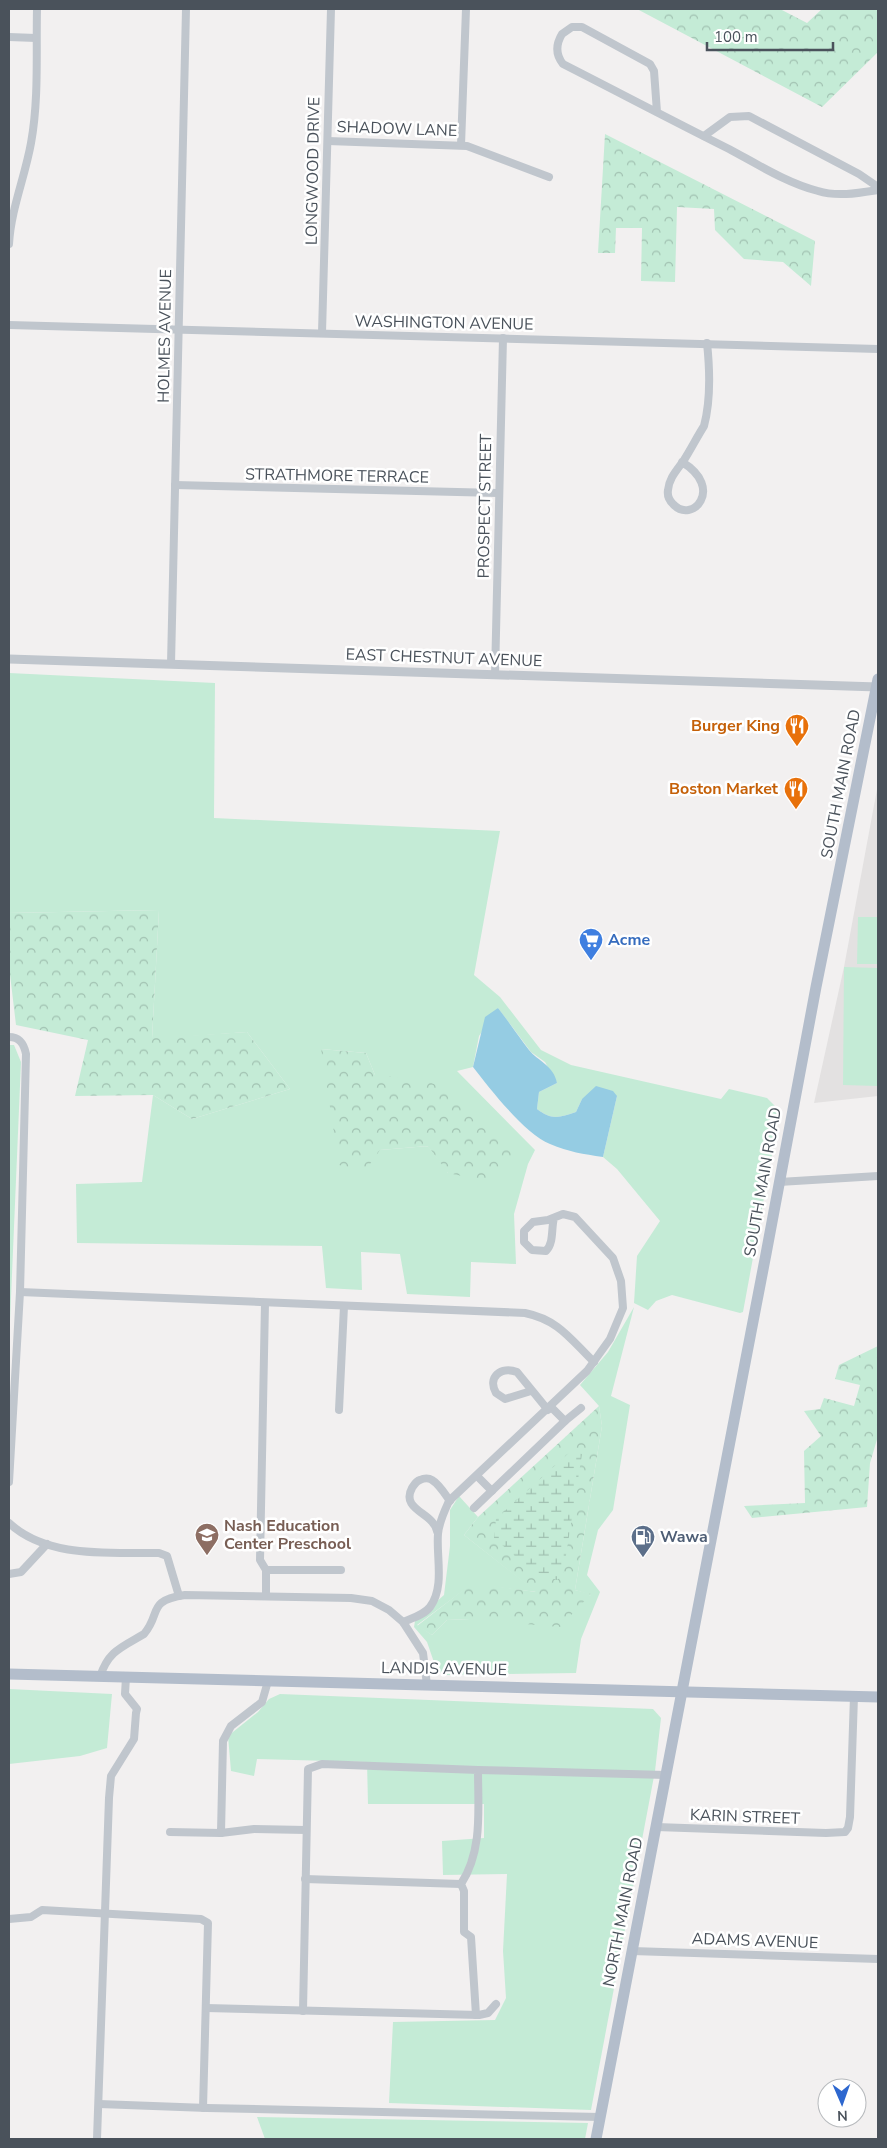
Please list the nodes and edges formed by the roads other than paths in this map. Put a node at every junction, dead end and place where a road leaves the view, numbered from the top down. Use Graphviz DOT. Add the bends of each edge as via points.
graph roads {
  1 [pos="37,9"];
  2 [pos="186,9"];
  3 [pos="331,9"];
  4 [pos="466,9"];
  5 [pos="9,37"];
  6 [pos="36,38"];
  7 [pos="657,112"];
  8 [pos="704,136"];
  9 [pos="328,141"];
  10 [pos="461,145"];
  11 [pos="549,177"];
  12 [pos="878,188"];
  13 [pos="9,244"];
  14 [pos="9,325"];
  15 [pos="178,330"];
  16 [pos="322,333"];
  17 [pos="503,338"];
  18 [pos="707,344"];
  19 [pos="878,349"];
  20 [pos="682,462"];
  21 [pos="175,485"];
  22 [pos="498,493"];
  23 [pos="9,659"];
  24 [pos="171,664"];
  25 [pos="495,675"];
  26 [pos="878,685"];
  27 [pos="9,1037"];
  28 [pos="878,1176"];
  29 [pos="779,1182"];
  30 [pos="554,1218"];
  31 [pos="20,1292"];
  32 [pos="265,1303"];
  33 [pos="344,1306"];
  34 [pos="594,1362"];
  35 [pos="531,1391"];
  36 [pos="549,1408"];
  37 [pos="581,1408"];
  38 [pos="339,1410"];
  39 [pos="565,1421"];
  40 [pos="477,1476"];
  41 [pos="9,1482"];
  42 [pos="492,1490"];
  43 [pos="450,1501"];
  44 [pos="474,1508"];
  45 [pos="9,1523"];
  46 [pos="438,1533"];
  47 [pos="47,1544"];
  48 [pos="266,1570"];
  49 [pos="342,1570"];
  50 [pos="9,1574"];
  51 [pos="179,1596"];
  52 [pos="266,1596"];
  53 [pos="404,1622"];
  54 [pos="9,1674"];
  55 [pos="100,1677"];
  56 [pos="126,1678"];
  57 [pos="268,1681"];
  58 [pos="427,1685"];
  59 [pos="681,1692"];
  60 [pos="854,1696"];
  61 [pos="878,1697"];
  62 [pos="478,1770"];
  63 [pos="666,1775"];
  64 [pos="656,1827"];
  65 [pos="306,1830"];
  66 [pos="170,1832"];
  67 [pos="221,1833"];
  68 [pos="305,1879"];
  69 [pos="461,1884"];
  70 [pos="105,1913"];
  71 [pos="9,1919"];
  72 [pos="632,1951"];
  73 [pos="878,1959"];
  74 [pos="496,2004"];
  75 [pos="206,2008"];
  76 [pos="303,2011"];
  77 [pos="476,2015"];
  78 [pos="99,2104"];
  79 [pos="203,2108"];
  80 [pos="600,2118"];
  81 [pos="97,2139"];
  82 [pos="596,2139"];
  1 -- 6 [label="street"];
  2 -- 15 [label="street, HOLMES AVENUE"];
  3 -- 9 [label="street, LONGWOOD DRIVE"];
  4 -- 10 [label="street"];
  5 -- 6 [label="street"];
  6 -- 13 [label="street" via="33,131 14,207"];
  7 -- 7 [label="street" via="654,71 650,64 582,27 572,27 562,34 557,51 563,64"];
  7 -- 8 [label="street"];
  8 -- 12 [label="street" via="818,192 835,194"];
  8 -- 12 [label="street" via="730,117 750,116 860,174"];
  9 -- 10 [label="street, SHADOW LANE"];
  9 -- 16 [label="street, LONGWOOD DRIVE"];
  10 -- 11 [label="street, SHADOW LANE"];
  14 -- 15 [label="street, WASHINGTON AVENUE"];
  15 -- 16 [label="street, WASHINGTON AVENUE"];
  15 -- 21 [label="street, HOLMES AVENUE"];
  16 -- 17 [label="street, WASHINGTON AVENUE"];
  17 -- 18 [label="street, WASHINGTON AVENUE"];
  17 -- 22 [label="street, PROSPECT STREET"];
  18 -- 19 [label="street, WASHINGTON AVENUE"];
  18 -- 20 [label="street" via="709,372 704,426"];
  20 -- 20 [label="street" via="703,484 702,501 688,510 675,507 668,495 670,480"];
  21 -- 22 [label="street, STRATHMORE TERRACE"];
  21 -- 24 [label="street, HOLMES AVENUE"];
  22 -- 25 [label="street, PROSPECT STREET"];
  23 -- 24 [label="street, EAST CHESTNUT AVENUE"];
  24 -- 25 [label="street, EAST CHESTNUT AVENUE"];
  25 -- 26 [label="street, EAST CHESTNUT AVENUE"];
  26 -- 29 [label="main road, SOUTH MAIN ROAD"];
  27 -- 31 [label="street" via="22,1042 26,1054"];
  28 -- 29 [label="street"];
  29 -- 59 [label="main road, SOUTH MAIN ROAD"];
  30 -- 30 [label="street" via="527,1225 523,1237 527,1247 542,1252 549,1249"];
  30 -- 34 [label="street" via="563,1214 575,1217 613,1258 618,1268 622,1308 610,1339"];
  31 -- 32 [label="street"];
  31 -- 41 [label="street"];
  32 -- 33 [label="street"];
  32 -- 48 [label="street" via="260,1560"];
  33 -- 34 [label="street" via="536,1316 555,1324"];
  33 -- 38 [label="street"];
  34 -- 36 [label="street"];
  35 -- 35 [label="street" via="517,1372 501,1371 493,1380 496,1394 505,1399"];
  35 -- 36 [label="street"];
  36 -- 39 [label="street"];
  36 -- 40 [label="street"];
  37 -- 39 [label="street"];
  39 -- 42 [label="street"];
  40 -- 42 [label="street"];
  40 -- 43 [label="street"];
  42 -- 44 [label="street"];
  43 -- 46 [label="street"];
  43 -- 46 [label="street" via="432,1480 426,1478 416,1483 410,1494 411,1504 432,1519"];
  45 -- 47 [label="street" via="16,1530"];
  46 -- 53 [label="street" via="435,1596 423,1613"];
  47 -- 50 [label="street" via="21,1572"];
  47 -- 51 [label="street" via="81,1552 160,1553 167,1556"];
  48 -- 49 [label="street"];
  48 -- 52 [label="street"];
  51 -- 52 [label="street"];
  51 -- 55 [label="street" via="169,1597 159,1605 144,1634 109,1656"];
  52 -- 53 [label="street" via="372,1601"];
  53 -- 58 [label="street" via="423,1653"];
  54 -- 55 [label="main road, LANDIS AVENUE"];
  55 -- 56 [label="main road, LANDIS AVENUE"];
  56 -- 57 [label="main road, LANDIS AVENUE"];
  56 -- 70 [label="street" via="125,1694 136,1709 134,1739 111,1776"];
  57 -- 58 [label="main road, LANDIS AVENUE"];
  57 -- 67 [label="street" via="262,1702 230,1726 223,1741"];
  58 -- 59 [label="main road, LANDIS AVENUE"];
  59 -- 60 [label="main road, LANDIS AVENUE"];
  59 -- 63 [label="main road, NORTH MAIN ROAD"];
  60 -- 61 [label="main road, LANDIS AVENUE"];
  60 -- 64 [label="street, KARIN STREET" via="850,1823 845,1832"];
  62 -- 63 [label="street"];
  62 -- 65 [label="street" via="322,1764 308,1769"];
  62 -- 69 [label="street" via="478,1842 470,1871"];
  63 -- 64 [label="main road, NORTH MAIN ROAD"];
  64 -- 72 [label="main road, NORTH MAIN ROAD"];
  65 -- 67 [label="street" via="254,1829"];
  65 -- 68 [label="street"];
  66 -- 67 [label="street"];
  68 -- 69 [label="street"];
  68 -- 76 [label="street"];
  69 -- 77 [label="street" via="464,1891 464,1932 471,1937"];
  70 -- 71 [label="street" via="42,1910 32,1917"];
  70 -- 75 [label="street" via="201,1919 208,1923"];
  70 -- 78 [label="street"];
  72 -- 73 [label="street, ADAMS AVENUE"];
  72 -- 80 [label="main road, NORTH MAIN ROAD"];
  74 -- 77 [label="street" via="488,2012"];
  75 -- 76 [label="street"];
  75 -- 79 [label="street"];
  76 -- 77 [label="street"];
  78 -- 79 [label="street"];
  78 -- 81 [label="street"];
  79 -- 80 [label="street"];
  80 -- 82 [label="main road, NORTH MAIN ROAD"];
}
